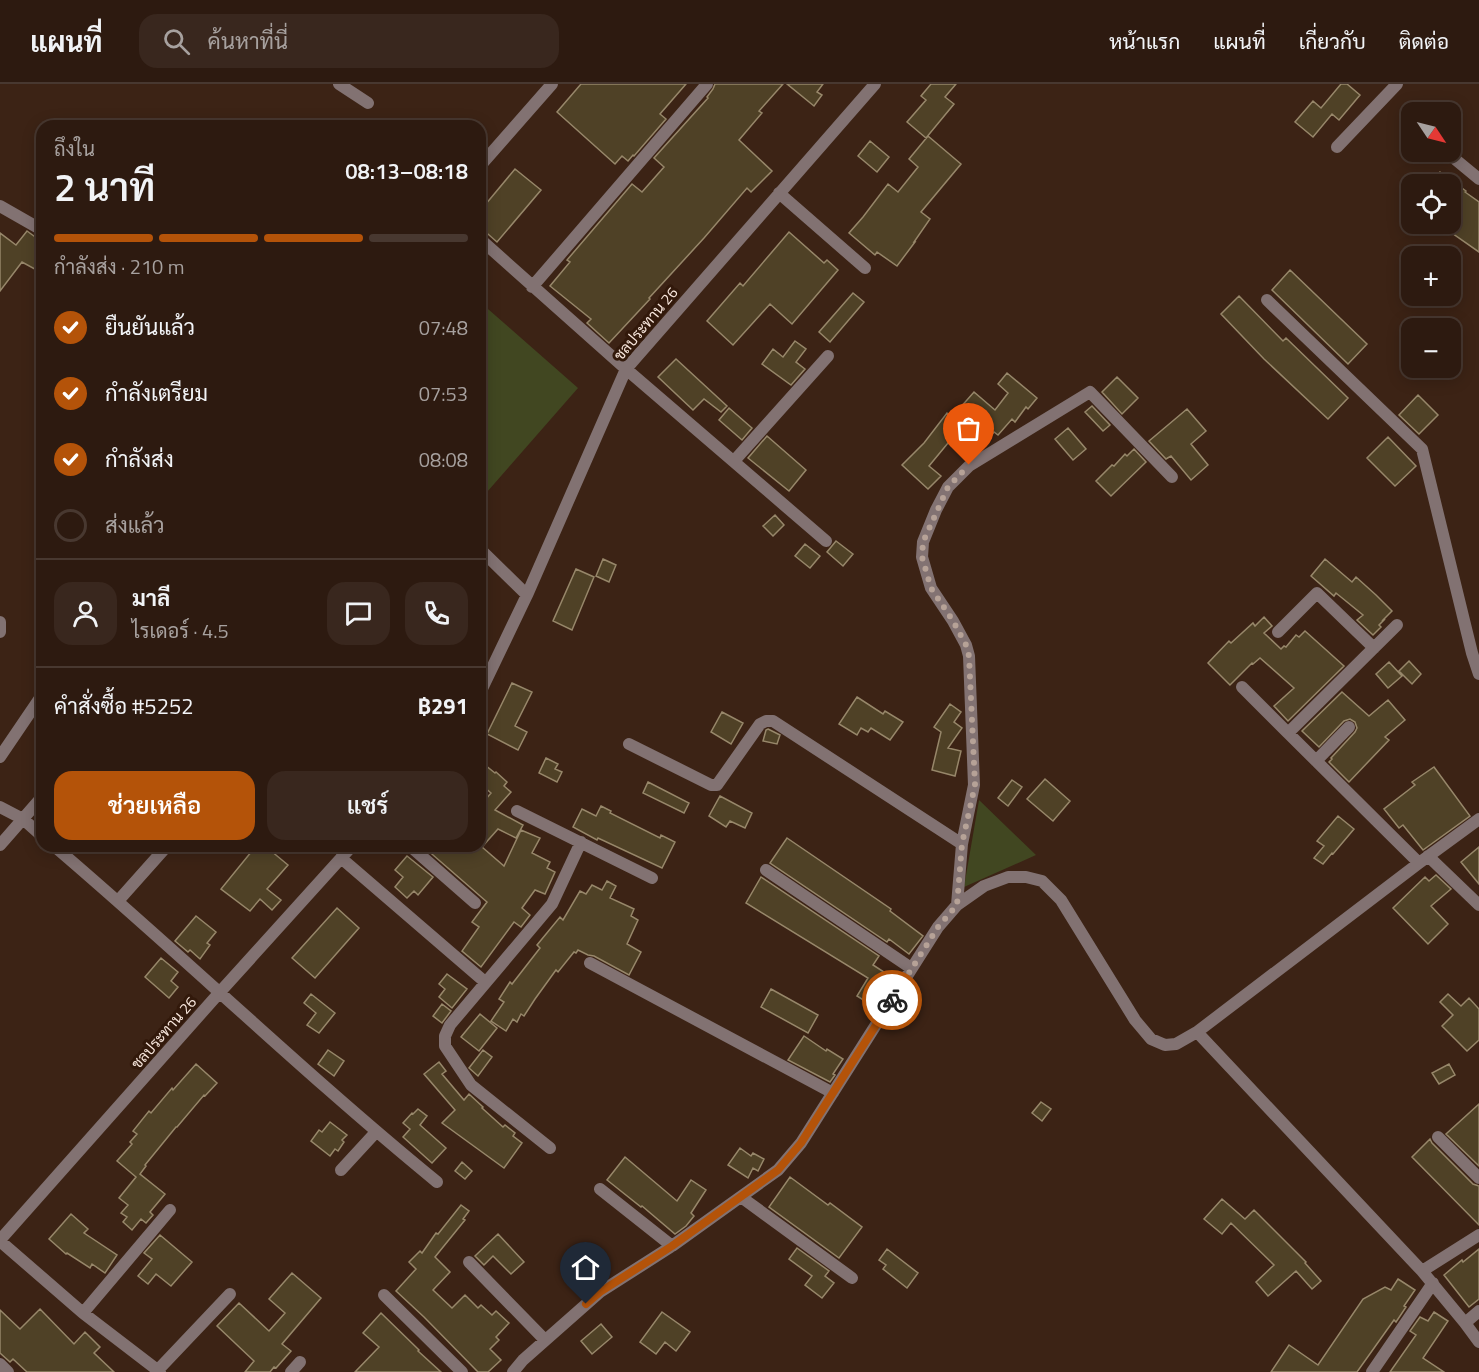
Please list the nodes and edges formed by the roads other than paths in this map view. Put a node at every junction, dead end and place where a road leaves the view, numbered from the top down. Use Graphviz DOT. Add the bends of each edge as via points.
graph roads {
  1 [pos="339,84"];
  2 [pos="552,84"];
  3 [pos="708,84"];
  4 [pos="875,84"];
  5 [pos="1397,84"];
  6 [pos="368,103"];
  7 [pos="1337,147"];
  8 [pos="486,159"];
  9 [pos="1460,162"];
  10 [pos="1479,178"];
  11 [pos="779,193"];
  12 [pos="0,206"];
  13 [pos="36,227"];
  14 [pos="486,244"];
  15 [pos="865,268"];
  16 [pos="532,286"];
  17 [pos="1267,300"];
  18 [pos="828,356"];
  19 [pos="626,369"];
  20 [pos="734,461"];
  21 [pos="1172,477"];
  22 [pos="826,541"];
  23 [pos="486,555"];
  24 [pos="527,595"];
  25 [pos="0,622"];
  26 [pos="1397,625"];
  27 [pos="0,632"];
  28 [pos="1278,632"];
  29 [pos="1374,648"];
  30 [pos="1479,674"];
  31 [pos="486,680"];
  32 [pos="1242,687"];
  33 [pos="36,704"];
  34 [pos="1349,728"];
  35 [pos="1288,733"];
  36 [pos="629,744"];
  37 [pos="0,757"];
  38 [pos="1316,761"];
  39 [pos="36,804"];
  40 [pos="0,807"];
  41 [pos="517,811"];
  42 [pos="23,819"];
  43 [pos="1479,819"];
  44 [pos="36,831"];
  45 [pos="581,842"];
  46 [pos="962,844"];
  47 [pos="0,845"];
  48 [pos="61,852"];
  49 [pos="162,852"];
  50 [pos="346,852"];
  51 [pos="417,852"];
  52 [pos="341,858"];
  53 [pos="1424,860"];
  54 [pos="766,870"];
  55 [pos="652,878"];
  56 [pos="118,901"];
  57 [pos="475,903"];
  58 [pos="957,905"];
  59 [pos="1479,905"];
  60 [pos="590,963"];
  61 [pos="911,968"];
  62 [pos="485,982"];
  63 [pos="220,992"];
  64 [pos="1197,1032"];
  65 [pos="833,1093"];
  66 [pos="376,1132"];
  67 [pos="1438,1137"];
  68 [pos="550,1148"];
  69 [pos="341,1170"];
  70 [pos="1479,1178"];
  71 [pos="437,1182"];
  72 [pos="600,1189"];
  73 [pos="741,1197"];
  74 [pos="170,1210"];
  75 [pos="1479,1235"];
  76 [pos="1,1237"];
  77 [pos="672,1246"];
  78 [pos="469,1262"];
  79 [pos="1422,1271"];
  80 [pos="852,1278"];
  81 [pos="1433,1283"];
  82 [pos="230,1294"];
  83 [pos="384,1295"];
  84 [pos="1479,1311"];
  85 [pos="83,1313"];
  86 [pos="1465,1323"];
  87 [pos="545,1340"];
  88 [pos="1479,1342"];
  89 [pos="300,1362"];
  90 [pos="0,1364"];
  91 [pos="159,1371"];
  92 [pos="8,1372"];
  93 [pos="291,1372"];
  94 [pos="462,1372"];
  95 [pos="513,1372"];
  96 [pos="1372,1372"];
  1 -- 6 [label="street"];
  2 -- 8 [label="street"];
  3 -- 16 [label="street"];
  4 -- 11 [label="street, ชลประทาน 26"];
  5 -- 7 [label="street"];
  9 -- 10 [label="street"];
  11 -- 15 [label="street"];
  11 -- 19 [label="street, ชลประทาน 26"];
  12 -- 13 [label="street"];
  14 -- 16 [label="street"];
  16 -- 19 [label="street"];
  17 -- 30 [label="street" via="1422,449"];
  18 -- 20 [label="street"];
  19 -- 20 [label="street"];
  19 -- 24 [label="street, ชลประทาน 26"];
  20 -- 22 [label="street"];
  21 -- 46 [label="street" via="1090,392 969,465 948,487 923,542 922,557 931,588 953,621 969,656 975,785"];
  23 -- 24 [label="street"];
  24 -- 31 [label="street, ชลประทาน 26"];
  25 -- 27 [label="street"];
  26 -- 29 [label="street"];
  28 -- 29 [label="street" via="1317,593"];
  29 -- 35 [label="street"];
  32 -- 35 [label="street"];
  33 -- 37 [label="street"];
  34 -- 38 [label="street"];
  35 -- 38 [label="street"];
  36 -- 46 [label="street" via="717,785 760,724 773,721"];
  38 -- 53 [label="street"];
  39 -- 42 [label="street"];
  40 -- 42 [label="street"];
  41 -- 45 [label="street"];
  42 -- 44 [label="street"];
  42 -- 47 [label="street"];
  43 -- 53 [label="street"];
  45 -- 55 [label="street"];
  45 -- 62 [label="street" via="552,903"];
  46 -- 58 [label="street"];
  48 -- 56 [label="street"];
  49 -- 56 [label="street"];
  50 -- 52 [label="street, ชลประทาน 26"];
  51 -- 57 [label="street"];
  52 -- 62 [label="street"];
  52 -- 63 [label="street, ชลประทาน 26"];
  53 -- 59 [label="street"];
  53 -- 64 [label="street"];
  54 -- 61 [label="street"];
  56 -- 63 [label="street"];
  58 -- 61 [label="street"];
  58 -- 64 [label="street" via="984,886 1008,877 1042,880 1060,900 1135,1020 1151,1038 1165,1045 1176,1044"];
  60 -- 65 [label="street"];
  61 -- 65 [label="street"];
  62 -- 68 [label="street" via="450,1025 445,1046 471,1085"];
  63 -- 66 [label="street"];
  63 -- 76 [label="street, ชลประทาน 26"];
  64 -- 79 [label="street"];
  65 -- 73 [label="street" via="801,1143 778,1170"];
  66 -- 69 [label="street"];
  66 -- 71 [label="street"];
  67 -- 70 [label="street"];
  72 -- 77 [label="street"];
  73 -- 77 [label="street"];
  73 -- 80 [label="street"];
  74 -- 85 [label="street"];
  75 -- 79 [label="street"];
  76 -- 85 [label="street"];
  77 -- 87 [label="street" via="600,1292"];
  78 -- 87 [label="street"];
  79 -- 81 [label="street"];
  81 -- 86 [label="street"];
  81 -- 96 [label="street"];
  82 -- 91 [label="street"];
  83 -- 94 [label="street"];
  84 -- 86 [label="street"];
  85 -- 91 [label="street"];
  86 -- 88 [label="street"];
  87 -- 95 [label="street"];
  89 -- 93 [label="street"];
  90 -- 92 [label="street"];
}
